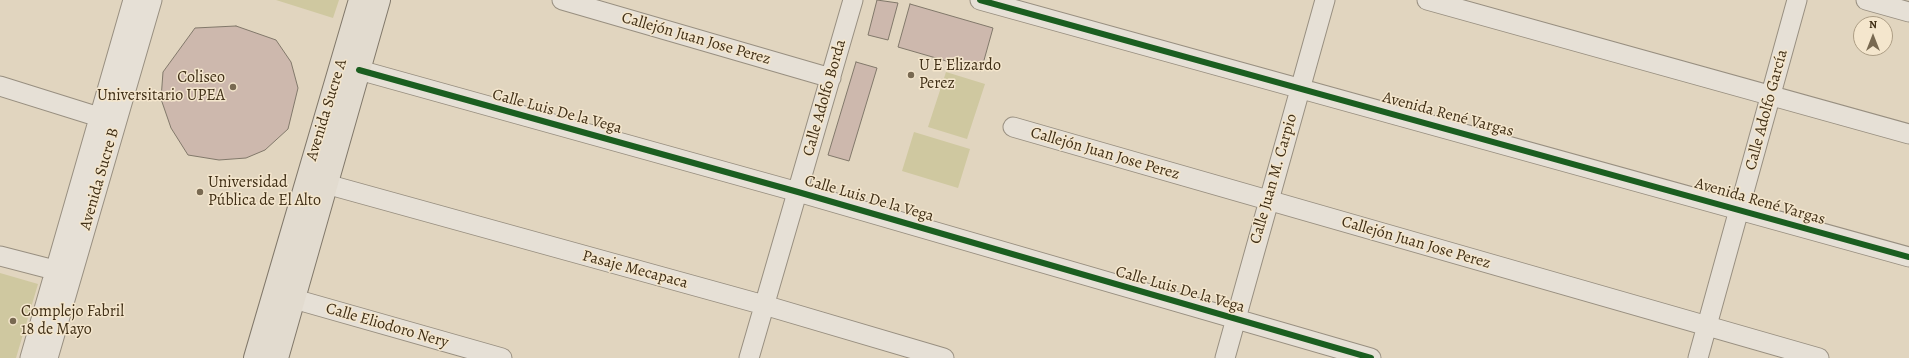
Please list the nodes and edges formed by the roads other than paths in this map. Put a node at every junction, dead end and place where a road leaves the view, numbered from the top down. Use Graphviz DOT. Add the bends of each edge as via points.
graph roads {
  1 [pos="133,0"];
  2 [pos="152,0"];
  3 [pos="360,0"];
  4 [pos="379,0"];
  5 [pos="562,0"];
  6 [pos="853,0"];
  7 [pos="980,0"];
  8 [pos="1325,0"];
  9 [pos="1427,0"];
  10 [pos="1797,0"];
  11 [pos="1866,0"];
  12 [pos="1909,12"];
  13 [pos="359,70"];
  14 [pos="831,78"];
  15 [pos="0,86"];
  16 [pos="1300,88"];
  17 [pos="1770,95"];
  18 [pos="99,117"];
  19 [pos="1013,127"];
  20 [pos="1909,134"];
  21 [pos="326,184"];
  22 [pos="798,192"];
  23 [pos="1268,201"];
  24 [pos="1740,210"];
  25 [pos="0,256"];
  26 [pos="1909,257"];
  27 [pos="64,273"];
  28 [pos="273,294"];
  29 [pos="293,299"];
  30 [pos="764,305"];
  31 [pos="1235,320"];
  32 [pos="1707,326"];
  33 [pos="30,358"];
  34 [pos="48,358"];
  35 [pos="255,358"];
  36 [pos="276,358"];
  37 [pos="502,358"];
  38 [pos="749,358"];
  39 [pos="944,358"];
  40 [pos="1224,358"];
  41 [pos="1371,358"];
  42 [pos="1698,358"];
  43 [pos="1819,358"];
  1 -- 18 [label="street, Avenida Sucre B"];
  2 -- 27 [label="street, Avenida Sucre B"];
  3 -- 28 [label="main road, Avenida Sucre A"];
  4 -- 13 [label="main road, Avenida Sucre A"];
  5 -- 14 [label="street, Callejón Juan Jose Perez"];
  6 -- 14 [label="street, Calle Adolfo Borda"];
  7 -- 16 [label="street, Avenida René Vargas"];
  8 -- 16 [label="street, Calle Juan M. Carpio"];
  9 -- 17 [label="street"];
  10 -- 17 [label="street, Calle Adolfo García"];
  11 -- 12 [label="street"];
  13 -- 21 [label="main road, Avenida Sucre A"];
  13 -- 22 [label="street, Calle Luis De la Vega"];
  14 -- 22 [label="street, Calle Adolfo Borda"];
  15 -- 18 [label="street"];
  16 -- 23 [label="street, Calle Juan M. Carpio"];
  16 -- 24 [label="street, Avenida René Vargas"];
  17 -- 20 [label="street"];
  17 -- 24 [label="street, Calle Adolfo García"];
  18 -- 27 [label="street, Avenida Sucre B"];
  19 -- 23 [label="street, Callejón Juan Jose Perez"];
  21 -- 29 [label="main road, Avenida Sucre A"];
  21 -- 30 [label="street, Pasaje Mecapaca"];
  22 -- 30 [label="street, Calle Adolfo Borda"];
  22 -- 31 [label="street, Calle Luis De la Vega"];
  23 -- 31 [label="street, Calle Juan M. Carpio"];
  23 -- 32 [label="street, Callejón Juan Jose Perez"];
  24 -- 26 [label="street, Avenida René Vargas"];
  24 -- 32 [label="street, Calle Adolfo García"];
  25 -- 27 [label="street"];
  27 -- 33 [label="street, Avenida Sucre B"];
  27 -- 34 [label="street, Avenida Sucre B"];
  28 -- 29 [label="street, Calle Eliodoro Nery"];
  28 -- 35 [label="main road, Avenida Sucre A"];
  29 -- 36 [label="main road, Avenida Sucre A"];
  29 -- 37 [label="street, Calle Eliodoro Nery"];
  30 -- 38 [label="street, Calle Adolfo Borda"];
  30 -- 39 [label="street, Pasaje Mecapaca"];
  31 -- 40 [label="street, Calle Juan M. Carpio"];
  31 -- 41 [label="street, Calle Luis De la Vega"];
  32 -- 42 [label="street, Calle Adolfo García"];
  32 -- 43 [label="street, Callejón Juan Jose Perez"];
}
